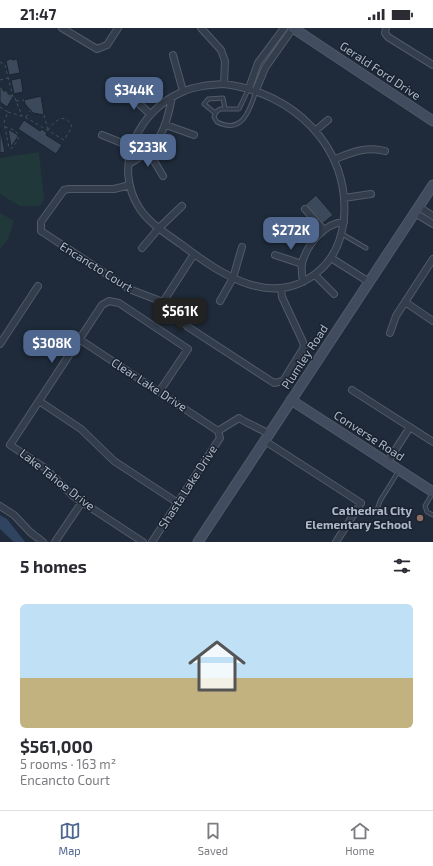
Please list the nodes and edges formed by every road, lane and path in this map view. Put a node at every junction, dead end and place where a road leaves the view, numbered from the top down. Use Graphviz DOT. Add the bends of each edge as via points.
graph roads {
  1 [pos="62,28"];
  2 [pos="118,28"];
  3 [pos="201,28"];
  4 [pos="284,28"];
  5 [pos="293,28"];
  6 [pos="385,31"];
  7 [pos="173,55"];
  8 [pos="0,62"];
  9 [pos="433,65"];
  10 [pos="8,78"];
  11 [pos="0,80"];
  12 [pos="224,84"];
  13 [pos="0,88"];
  14 [pos="249,88"];
  15 [pos="256,90"];
  16 [pos="183,91"];
  17 [pos="131,96"];
  18 [pos="172,96"];
  19 [pos="13,97"];
  20 [pos="24,100"];
  21 [pos="16,101"];
  22 [pos="0,107"];
  23 [pos="226,109"];
  24 [pos="30,111"];
  25 [pos="8,112"];
  26 [pos="215,113"];
  27 [pos="150,114"];
  28 [pos="44,115"];
  29 [pos="22,116"];
  30 [pos="26,117"];
  31 [pos="328,120"];
  32 [pos="433,121"];
  33 [pos="166,125"];
  34 [pos="5,127"];
  35 [pos="48,130"];
  36 [pos="316,130"];
  37 [pos="102,135"];
  38 [pos="194,135"];
  39 [pos="132,147"];
  40 [pos="148,151"];
  41 [pos="385,151"];
  42 [pos="335,159"];
  43 [pos="129,164"];
  44 [pos="163,176"];
  45 [pos="130,185"];
  46 [pos="433,185"];
  47 [pos="371,194"];
  48 [pos="344,198"];
  49 [pos="182,206"];
  50 [pos="305,209"];
  51 [pos="417,210"];
  52 [pos="433,216"];
  53 [pos="344,222"];
  54 [pos="433,224"];
  55 [pos="159,228"];
  56 [pos="324,230"];
  57 [pos="342,234"];
  58 [pos="242,247"];
  59 [pos="142,248"];
  60 [pos="366,248"];
  61 [pos="194,254"];
  62 [pos="275,255"];
  63 [pos="331,258"];
  64 [pos="433,259"];
  65 [pos="302,264"];
  66 [pos="315,275"];
  67 [pos="233,278"];
  68 [pos="303,282"];
  69 [pos="369,282"];
  70 [pos="38,286"];
  71 [pos="281,288"];
  72 [pos="334,294"];
  73 [pos="220,301"];
  74 [pos="163,302"];
  75 [pos="405,302"];
  76 [pos="433,321"];
  77 [pos="390,334"];
  78 [pos="79,340"];
  79 [pos="0,344"];
  80 [pos="352,390"];
  81 [pos="159,392"];
  82 [pos="291,400"];
  83 [pos="39,401"];
  84 [pos="410,427"];
  85 [pos="218,431"];
  86 [pos="267,438"];
  87 [pos="433,442"];
  88 [pos="387,463"];
  89 [pos="399,470"];
  90 [pos="433,492"];
  91 [pos="82,502"];
  92 [pos="178,503"];
  93 [pos="0,506"];
  94 [pos="373,510"];
  95 [pos="433,515"];
  96 [pos="43,542"];
  97 [pos="55,542"];
  98 [pos="143,542"];
  99 [pos="152,542"];
  100 [pos="198,542"];
  101 [pos="336,542"];
  1 -- 2 [label="street" via="97,49 107,45"];
  3 -- 12 [label="street" via="223,55"];
  4 -- 14 [label="street" via="258,63"];
  5 -- 15 [label="street" via="265,68"];
  5 -- 32 [label="street, Gerald Ford Drive"];
  6 -- 9 [label="street"];
  7 -- 16 [label="street"];
  8 -- 10 [label="path" via="5,65"];
  10 -- 11 [label="path"];
  10 -- 19 [label="path"];
  12 -- 14 [label="street"];
  12 -- 16 [label="street"];
  13 -- 19 [label="path"];
  14 -- 15 [label="street"];
  14 -- 23 [label="lane" via="241,107"];
  15 -- 26 [label="lane" via="248,115 238,123 220,124"];
  15 -- 36 [label="street" via="296,112"];
  16 -- 18 [label="street"];
  17 -- 27 [label="street"];
  18 -- 27 [label="street"];
  18 -- 33 [label="street"];
  19 -- 21 [label="path"];
  20 -- 21 [label="path"];
  21 -- 29 [label="path"];
  22 -- 25 [label="path"];
  23 -- 26 [label="lane" via="220,109"];
  23 -- 26 [label="lane" via="223,98 208,99 204,104"];
  24 -- 30 [label="path"];
  25 -- 29 [label="path"];
  25 -- 34 [label="path"];
  27 -- 39 [label="street" via="139,129"];
  28 -- 35 [label="path"];
  29 -- 30 [label="path"];
  30 -- 35 [label="path"];
  31 -- 36 [label="street"];
  33 -- 38 [label="street"];
  33 -- 40 [label="street"];
  34 -- 34 [label="path" via="18,134 18,140 12,148 7,144"];
  35 -- 35 [label="path" via="64,140 72,127 70,121 65,118 54,121"];
  36 -- 42 [label="street"];
  37 -- 39 [label="street"];
  39 -- 43 [label="street"];
  40 -- 43 [label="street"];
  40 -- 44 [label="street"];
  41 -- 42 [label="street" via="374,148"];
  42 -- 48 [label="street"];
  43 -- 45 [label="street"];
  45 -- 55 [label="street" via="140,208"];
  45 -- 74 [label="street, Encancto Court" via="114,190 64,190 41,222 41,231 129,289"];
  46 -- 51 [label="street, Plumley Road"];
  47 -- 48 [label="street"];
  48 -- 53 [label="street"];
  49 -- 55 [label="street"];
  50 -- 56 [label="street"];
  51 -- 52 [label="street"];
  51 -- 54 [label="street"];
  51 -- 69 [label="street, Plumley Road"];
  53 -- 56 [label="street" via="335,222"];
  53 -- 57 [label="street"];
  55 -- 59 [label="street"];
  55 -- 61 [label="street"];
  56 -- 65 [label="street" via="311,246"];
  57 -- 60 [label="lane"];
  57 -- 63 [label="street"];
  58 -- 67 [label="street"];
  61 -- 67 [label="street"];
  61 -- 74 [label="street"];
  62 -- 65 [label="street"];
  63 -- 66 [label="street"];
  63 -- 69 [label="street"];
  64 -- 75 [label="street"];
  65 -- 68 [label="street"];
  66 -- 68 [label="street"];
  66 -- 72 [label="street"];
  67 -- 71 [label="street" via="255,287"];
  67 -- 73 [label="street"];
  68 -- 71 [label="street"];
  69 -- 82 [label="street, Plumley Road"];
  70 -- 79 [label="street"];
  71 -- 74 [label="street, Encancto Court" via="282,297 304,347 283,381 278,383 274,383 188,327"];
  75 -- 76 [label="street"];
  75 -- 77 [label="street" via="396,316"];
  78 -- 81 [label="street, Clear Lake Drive"];
  78 -- 81 [label="street" via="102,305 109,301 119,303 188,349"];
  78 -- 83 [label="street"];
  80 -- 84 [label="street"];
  81 -- 85 [label="street, Clear Lake Drive"];
  82 -- 86 [label="street, Plumley Road"];
  82 -- 88 [label="street, Converse Road"];
  83 -- 91 [label="street, Lake Tahoe Drive" via="10,445 45,468"];
  83 -- 92 [label="street" via="81,429 114,461"];
  84 -- 87 [label="street"];
  84 -- 88 [label="street"];
  85 -- 86 [label="street" via="239,418 254,424"];
  85 -- 92 [label="street, Shasta Lake Drive" via="220,438"];
  86 -- 100 [label="street, Plumley Road"];
  86 -- 101 [label="street" via="361,503"];
  88 -- 89 [label="street, Converse Road"];
  89 -- 90 [label="street, Converse Road"];
  89 -- 94 [label="lane" via="377,510"];
  90 -- 95 [label="lane" via="425,506"];
  91 -- 97 [label="street"];
  91 -- 98 [label="street, Lake Tahoe Drive"];
  92 -- 99 [label="street, Shasta Lake Drive"];
  93 -- 96 [label="street" via="14,515"];
}
